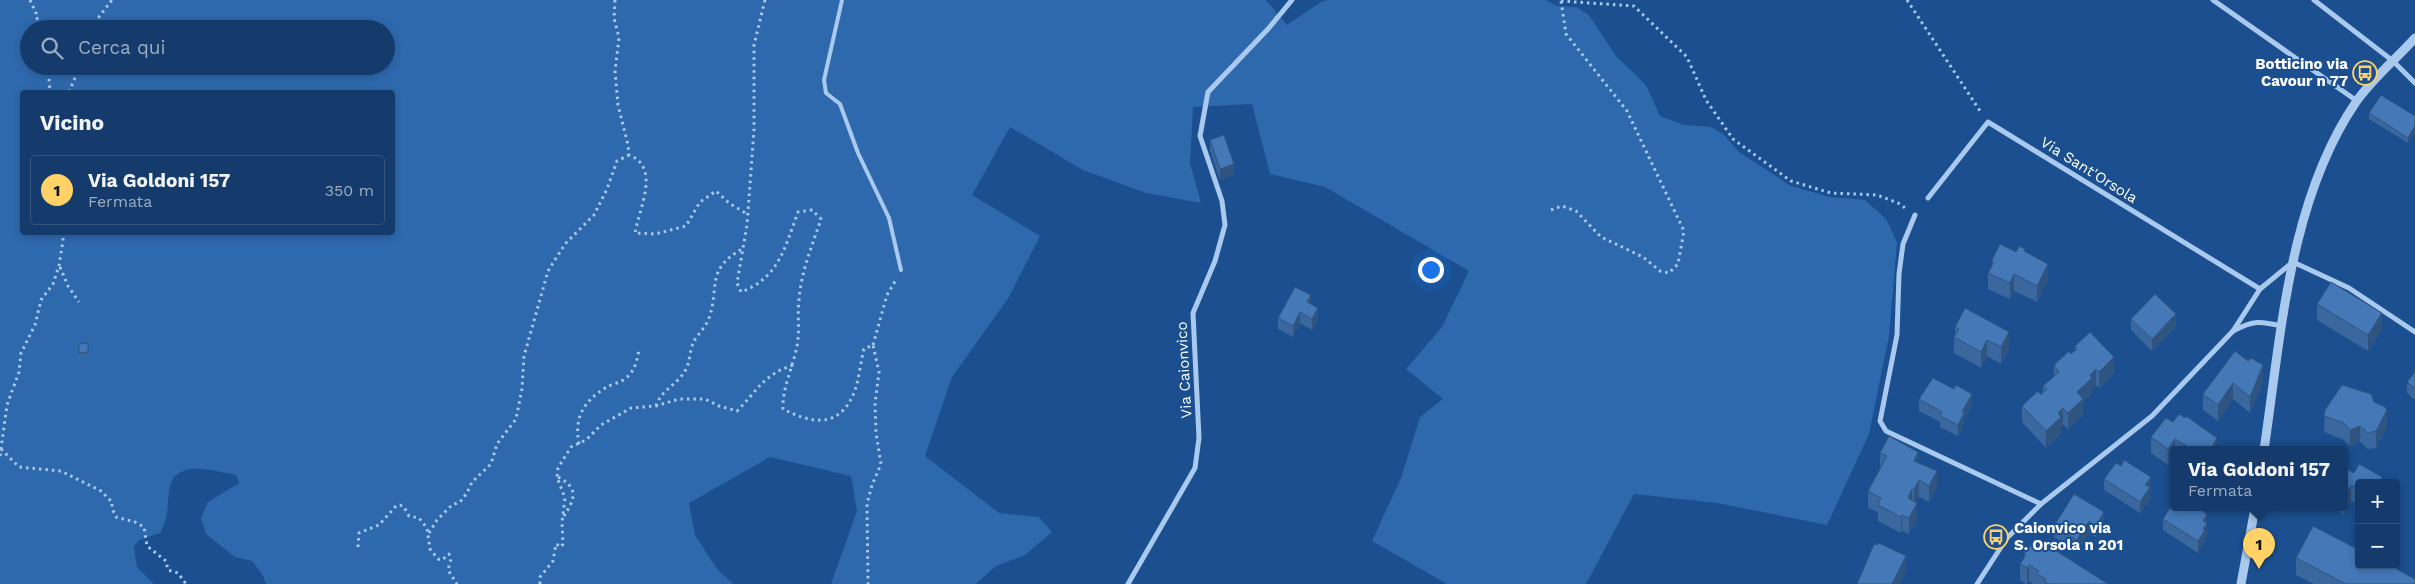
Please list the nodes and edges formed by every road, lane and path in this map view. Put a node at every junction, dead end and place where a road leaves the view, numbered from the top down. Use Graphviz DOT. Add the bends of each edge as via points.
graph roads {
  1 [pos="30,0"];
  2 [pos="112,0"];
  3 [pos="616,0"];
  4 [pos="765,0"];
  5 [pos="842,0"];
  6 [pos="1292,0"];
  7 [pos="1907,0"];
  8 [pos="2213,0"];
  9 [pos="2314,0"];
  10 [pos="1560,1"];
  11 [pos="39,20"];
  12 [pos="96,20"];
  13 [pos="2415,38"];
  14 [pos="2393,61"];
  15 [pos="49,75"];
  16 [pos="76,75"];
  17 [pos="2415,83"];
  18 [pos="50,90"];
  19 [pos="70,90"];
  20 [pos="2357,101"];
  21 [pos="1988,122"];
  22 [pos="629,155"];
  23 [pos="1928,198"];
  24 [pos="1551,210"];
  25 [pos="748,214"];
  26 [pos="1914,215"];
  27 [pos="62,235"];
  28 [pos="742,249"];
  29 [pos="2293,262"];
  30 [pos="60,266"];
  31 [pos="901,270"];
  32 [pos="2260,289"];
  33 [pos="79,302"];
  34 [pos="2283,326"];
  35 [pos="2233,331"];
  36 [pos="2415,332"];
  37 [pos="873,345"];
  38 [pos="638,350"];
  39 [pos="794,364"];
  40 [pos="656,406"];
  41 [pos="579,444"];
  42 [pos="2265,446"];
  43 [pos="1,450"];
  44 [pos="0,456"];
  45 [pos="557,477"];
  46 [pos="2041,504"];
  47 [pos="2254,511"];
  48 [pos="563,517"];
  49 [pos="429,533"];
  50 [pos="358,547"];
  51 [pos="186,584"];
  52 [pos="457,584"];
  53 [pos="540,584"];
  54 [pos="868,584"];
  55 [pos="1128,584"];
  56 [pos="1977,584"];
  57 [pos="2241,584"];
  1 -- 11 [label="path"];
  2 -- 12 [label="path"];
  3 -- 22 [label="path" via="614,18 619,38 615,71 618,105"];
  4 -- 25 [label="path" via="754,45 754,130"];
  5 -- 31 [label="lane" via="824,80 826,93 840,104 858,153 889,218"];
  6 -- 55 [label="street, Via Caionvico" via="1208,92 1200,136 1222,201 1225,225 1216,261 1194,313 1199,438 1196,468"];
  7 -- 21 [label="path"];
  8 -- 20 [label="street"];
  9 -- 14 [label="street"];
  10 -- 24 [label="path" via="1566,34 1627,110 1684,230 1678,264 1669,273 1660,271 1643,257 1601,237 1576,211 1562,206"];
  10 -- 26 [label="path" via="1634,6 1687,57 1706,100 1732,139 1791,181 1831,192 1876,195 1898,203"];
  13 -- 14 [label="street"];
  14 -- 17 [label="street"];
  14 -- 20 [label="street"];
  15 -- 18 [label="path"];
  16 -- 19 [label="path"];
  20 -- 29 [label="street" via="2318,180"];
  21 -- 23 [label="street"];
  21 -- 32 [label="street, Via Sant'Orsola"];
  22 -- 25 [label="path" via="638,158 646,170 645,191 635,233 655,234 686,226 700,202 716,191"];
  22 -- 49 [label="path" via="617,161 594,215 565,244 548,270 524,356 516,419 497,444 491,464 472,482 460,502 436,520"];
  25 -- 28 [label="path"];
  26 -- 46 [label="street" via="1903,244 1897,335 1880,421 1886,432"];
  27 -- 30 [label="path"];
  28 -- 39 [label="path" via="737,283 741,292 755,286 777,266 798,212 812,210 821,219 804,269 799,301 800,333"];
  28 -- 40 [label="path" via="718,269 709,319 694,342 686,368 678,381 660,396"];
  29 -- 32 [label="street"];
  29 -- 34 [label="street"];
  29 -- 36 [label="street" via="2350,288"];
  30 -- 33 [label="path"];
  30 -- 43 [label="path" via="53,284 41,300 35,325 21,353 19,372 7,405"];
  31 -- 37 [label="path" via="887,295"];
  32 -- 35 [label="street"];
  34 -- 35 [label="street" via="2250,322"];
  34 -- 42 [label="street"];
  35 -- 46 [label="street" via="2152,416"];
  37 -- 39 [label="path" via="864,349 853,395 841,412 826,420 810,421 783,409 782,397"];
  37 -- 54 [label="path" via="878,356 875,403 881,464 868,504"];
  38 -- 41 [label="path" via="636,365 626,378 590,400 578,415 576,432"];
  39 -- 40 [label="path" via="764,379 737,411 705,399 679,399"];
  40 -- 41 [label="path" via="631,408 601,425"];
  41 -- 45 [label="path" via="571,447 558,468"];
  43 -- 44 [label="path"];
  43 -- 51 [label="path" via="19,467 61,471 101,491 112,502 116,517 144,527 147,546 166,561 168,570 178,574"];
  45 -- 48 [label="path" via="566,498"];
  45 -- 48 [label="path" via="570,486 574,494 574,501"];
  46 -- 56 [label="street" via="2008,538"];
  47 -- 57 [label="street"];
  48 -- 53 [label="path" via="563,544 560,547 556,544 553,561 540,577"];
  49 -- 50 [label="path" via="419,518 409,516 400,505 380,525 360,533"];
  49 -- 52 [label="path" via="430,549 438,559 442,560 449,554 448,570"];
}
